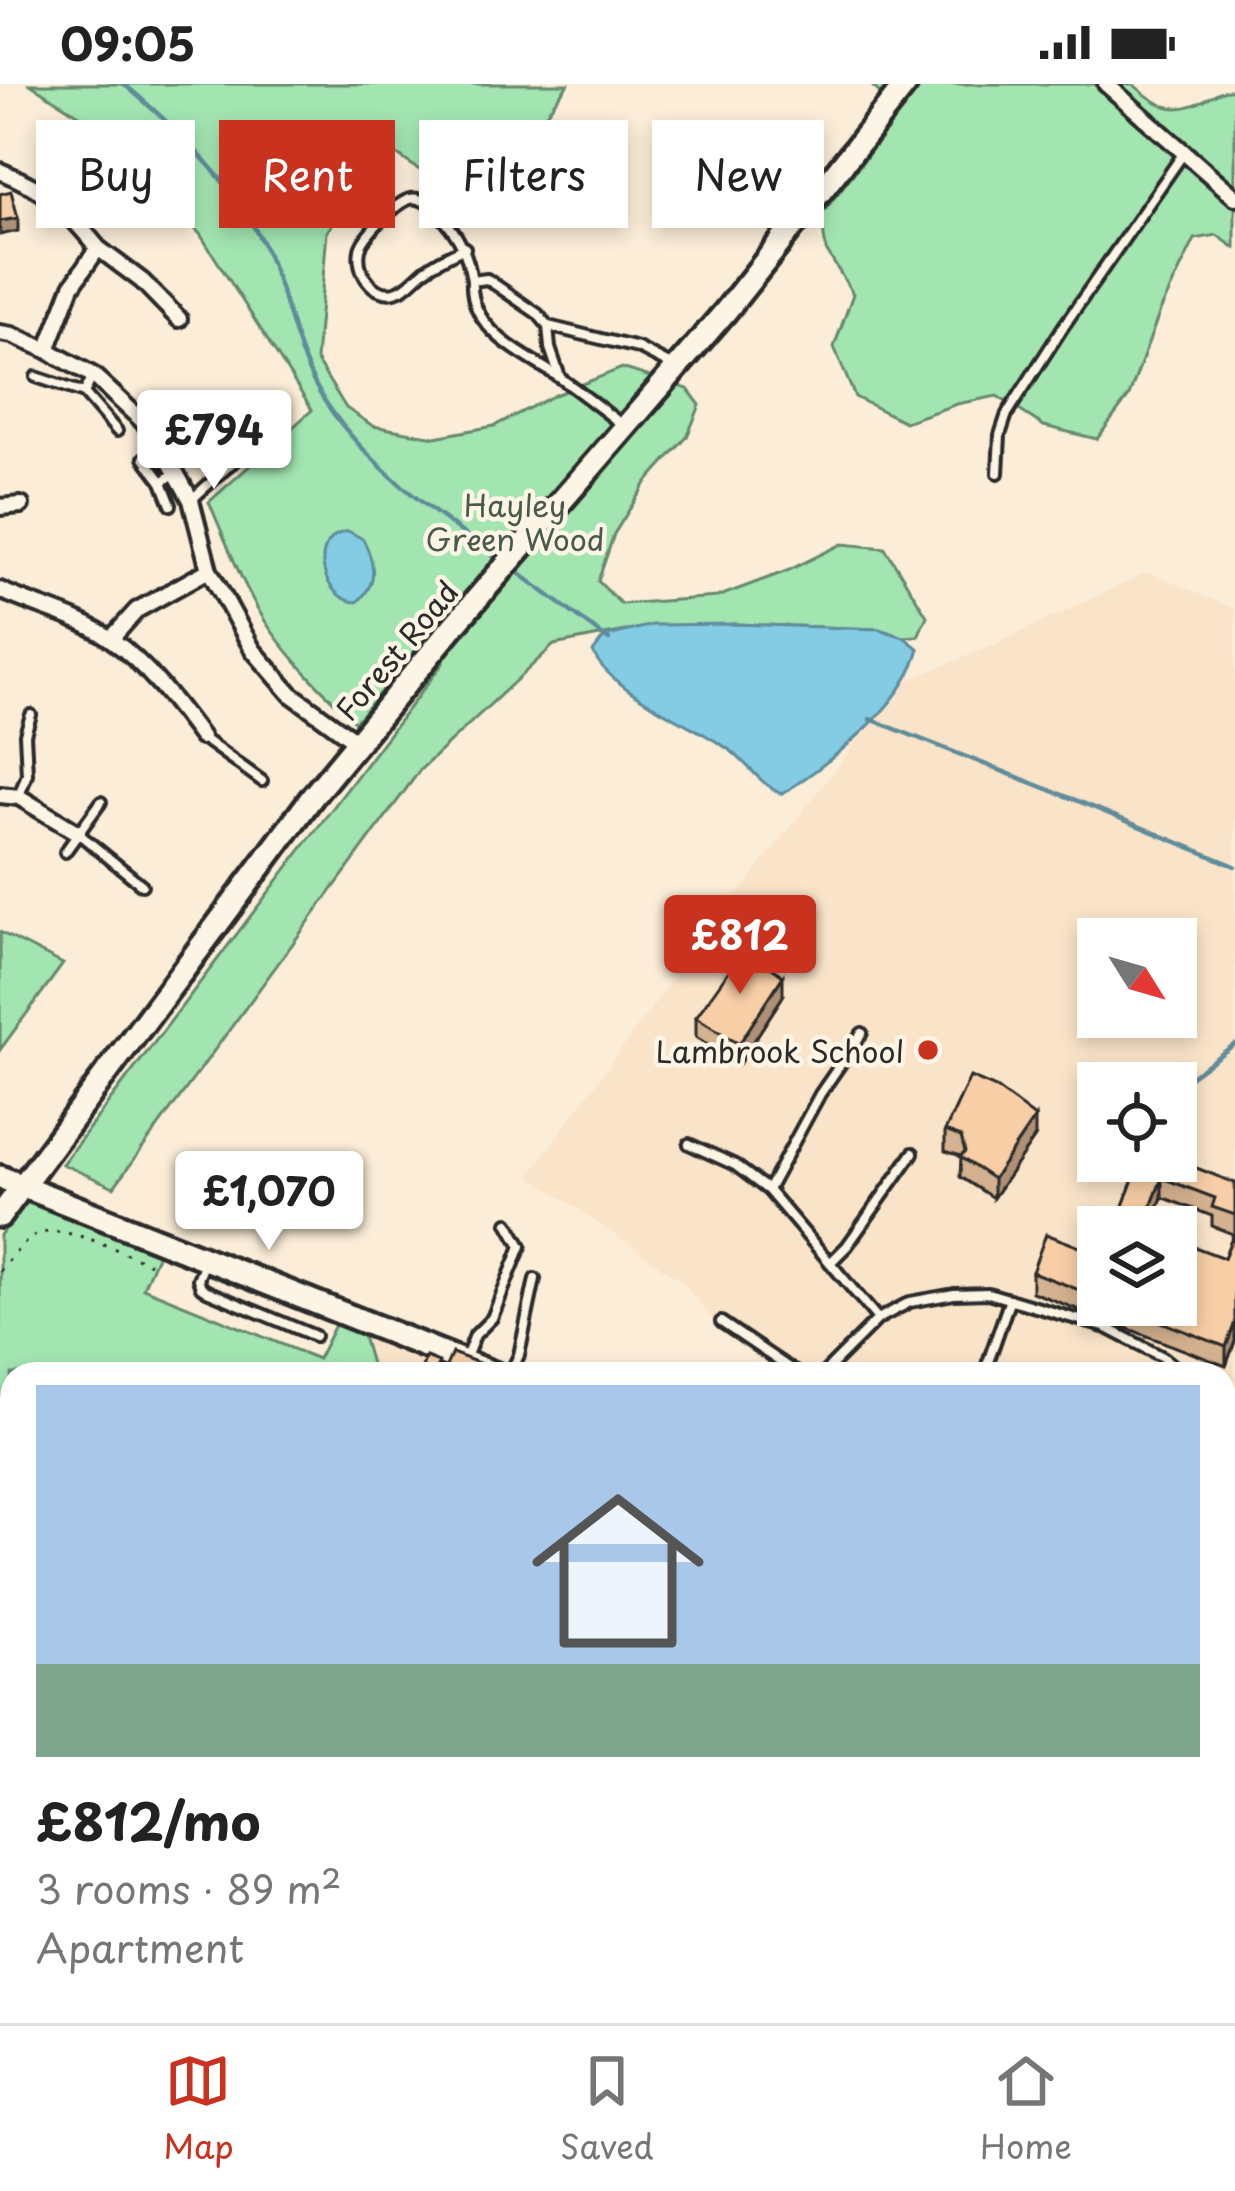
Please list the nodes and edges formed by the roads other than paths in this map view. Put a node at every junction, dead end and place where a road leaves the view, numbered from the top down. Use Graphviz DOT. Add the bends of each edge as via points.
graph roads {
  1 [pos="906,84"];
  2 [pos="1106,84"];
  3 [pos="1184,152"];
  4 [pos="0,171"];
  5 [pos="1235,197"];
  6 [pos="98,248"];
  7 [pos="465,248"];
  8 [pos="472,281"];
  9 [pos="179,320"];
  10 [pos="548,326"];
  11 [pos="0,333"];
  12 [pos="47,350"];
  13 [pos="676,368"];
  14 [pos="94,376"];
  15 [pos="36,377"];
  16 [pos="560,377"];
  17 [pos="84,393"];
  18 [pos="242,413"];
  19 [pos="626,427"];
  20 [pos="117,431"];
  21 [pos="143,458"];
  22 [pos="177,471"];
  23 [pos="998,473"];
  24 [pos="163,482"];
  25 [pos="190,500"];
  26 [pos="21,505"];
  27 [pos="171,505"];
  28 [pos="0,507"];
  29 [pos="209,570"];
  30 [pos="0,590"];
  31 [pos="111,639"];
  32 [pos="31,715"];
  33 [pos="201,737"];
  34 [pos="358,743"];
  35 [pos="262,781"];
  36 [pos="0,795"];
  37 [pos="19,797"];
  38 [pos="101,802"];
  39 [pos="78,833"];
  40 [pos="65,851"];
  41 [pos="142,885"];
  42 [pos="862,1033"];
  43 [pos="689,1144"];
  44 [pos="913,1153"];
  45 [pos="0,1178"];
  46 [pos="22,1186"];
  47 [pos="768,1190"];
  48 [pos="0,1216"];
  49 [pos="508,1223"];
  50 [pos="206,1259"];
  51 [pos="830,1263"];
  52 [pos="535,1279"];
  53 [pos="1010,1299"];
  54 [pos="878,1318"];
  55 [pos="721,1322"];
  56 [pos="315,1336"];
  57 [pos="465,1362"];
  58 [pos="515,1362"];
  59 [pos="780,1362"];
  60 [pos="835,1362"];
  61 [pos="988,1362"];
  62 [pos="1168,1362"];
  1 -- 13 [label="main road, Forest Road"];
  2 -- 3 [label="street"];
  3 -- 5 [label="street"];
  3 -- 23 [label="lane" via="1007,414"];
  4 -- 6 [label="street" via="58,202"];
  6 -- 9 [label="street"];
  6 -- 12 [label="street" via="72,286"];
  7 -- 7 [label="lane" via="413,197 368,234 360,261 375,290 397,291"];
  7 -- 8 [label="lane"];
  8 -- 10 [label="lane" via="487,279"];
  8 -- 16 [label="lane" via="484,320 515,352"];
  10 -- 13 [label="lane" via="638,349"];
  10 -- 16 [label="lane"];
  11 -- 12 [label="street"];
  12 -- 14 [label="street"];
  13 -- 19 [label="main road, Forest Road"];
  14 -- 17 [label="lane"];
  14 -- 22 [label="street" via="152,430"];
  15 -- 17 [label="lane"];
  16 -- 19 [label="lane"];
  17 -- 20 [label="lane"];
  18 -- 25 [label="lane" via="242,454"];
  19 -- 34 [label="main road, Forest Road"];
  21 -- 24 [label="lane"];
  22 -- 24 [label="lane"];
  22 -- 25 [label="street"];
  24 -- 27 [label="lane"];
  25 -- 29 [label="street"];
  26 -- 28 [label="street"];
  29 -- 31 [label="street" via="137,610"];
  29 -- 34 [label="street" via="254,650 291,694"];
  30 -- 31 [label="street"];
  31 -- 33 [label="street" via="168,692"];
  32 -- 37 [label="lane"];
  33 -- 35 [label="lane"];
  34 -- 46 [label="main road, Forest Road"];
  36 -- 37 [label="street"];
  37 -- 39 [label="street"];
  38 -- 39 [label="lane"];
  39 -- 40 [label="lane"];
  39 -- 41 [label="lane"];
  42 -- 47 [label="lane"];
  43 -- 47 [label="lane"];
  44 -- 51 [label="lane"];
  45 -- 46 [label="main road"];
  46 -- 48 [label="main road, Forest Road"];
  46 -- 50 [label="main road"];
  47 -- 51 [label="lane"];
  49 -- 57 [label="lane" via="521,1246"];
  50 -- 56 [label="lane" via="201,1287"];
  50 -- 57 [label="main road"];
  51 -- 54 [label="lane"];
  52 -- 58 [label="lane"];
  53 -- 54 [label="lane" via="954,1294"];
  53 -- 61 [label="lane"];
  53 -- 62 [label="lane" via="1107,1328"];
  54 -- 60 [label="lane"];
  55 -- 59 [label="lane"];
}
